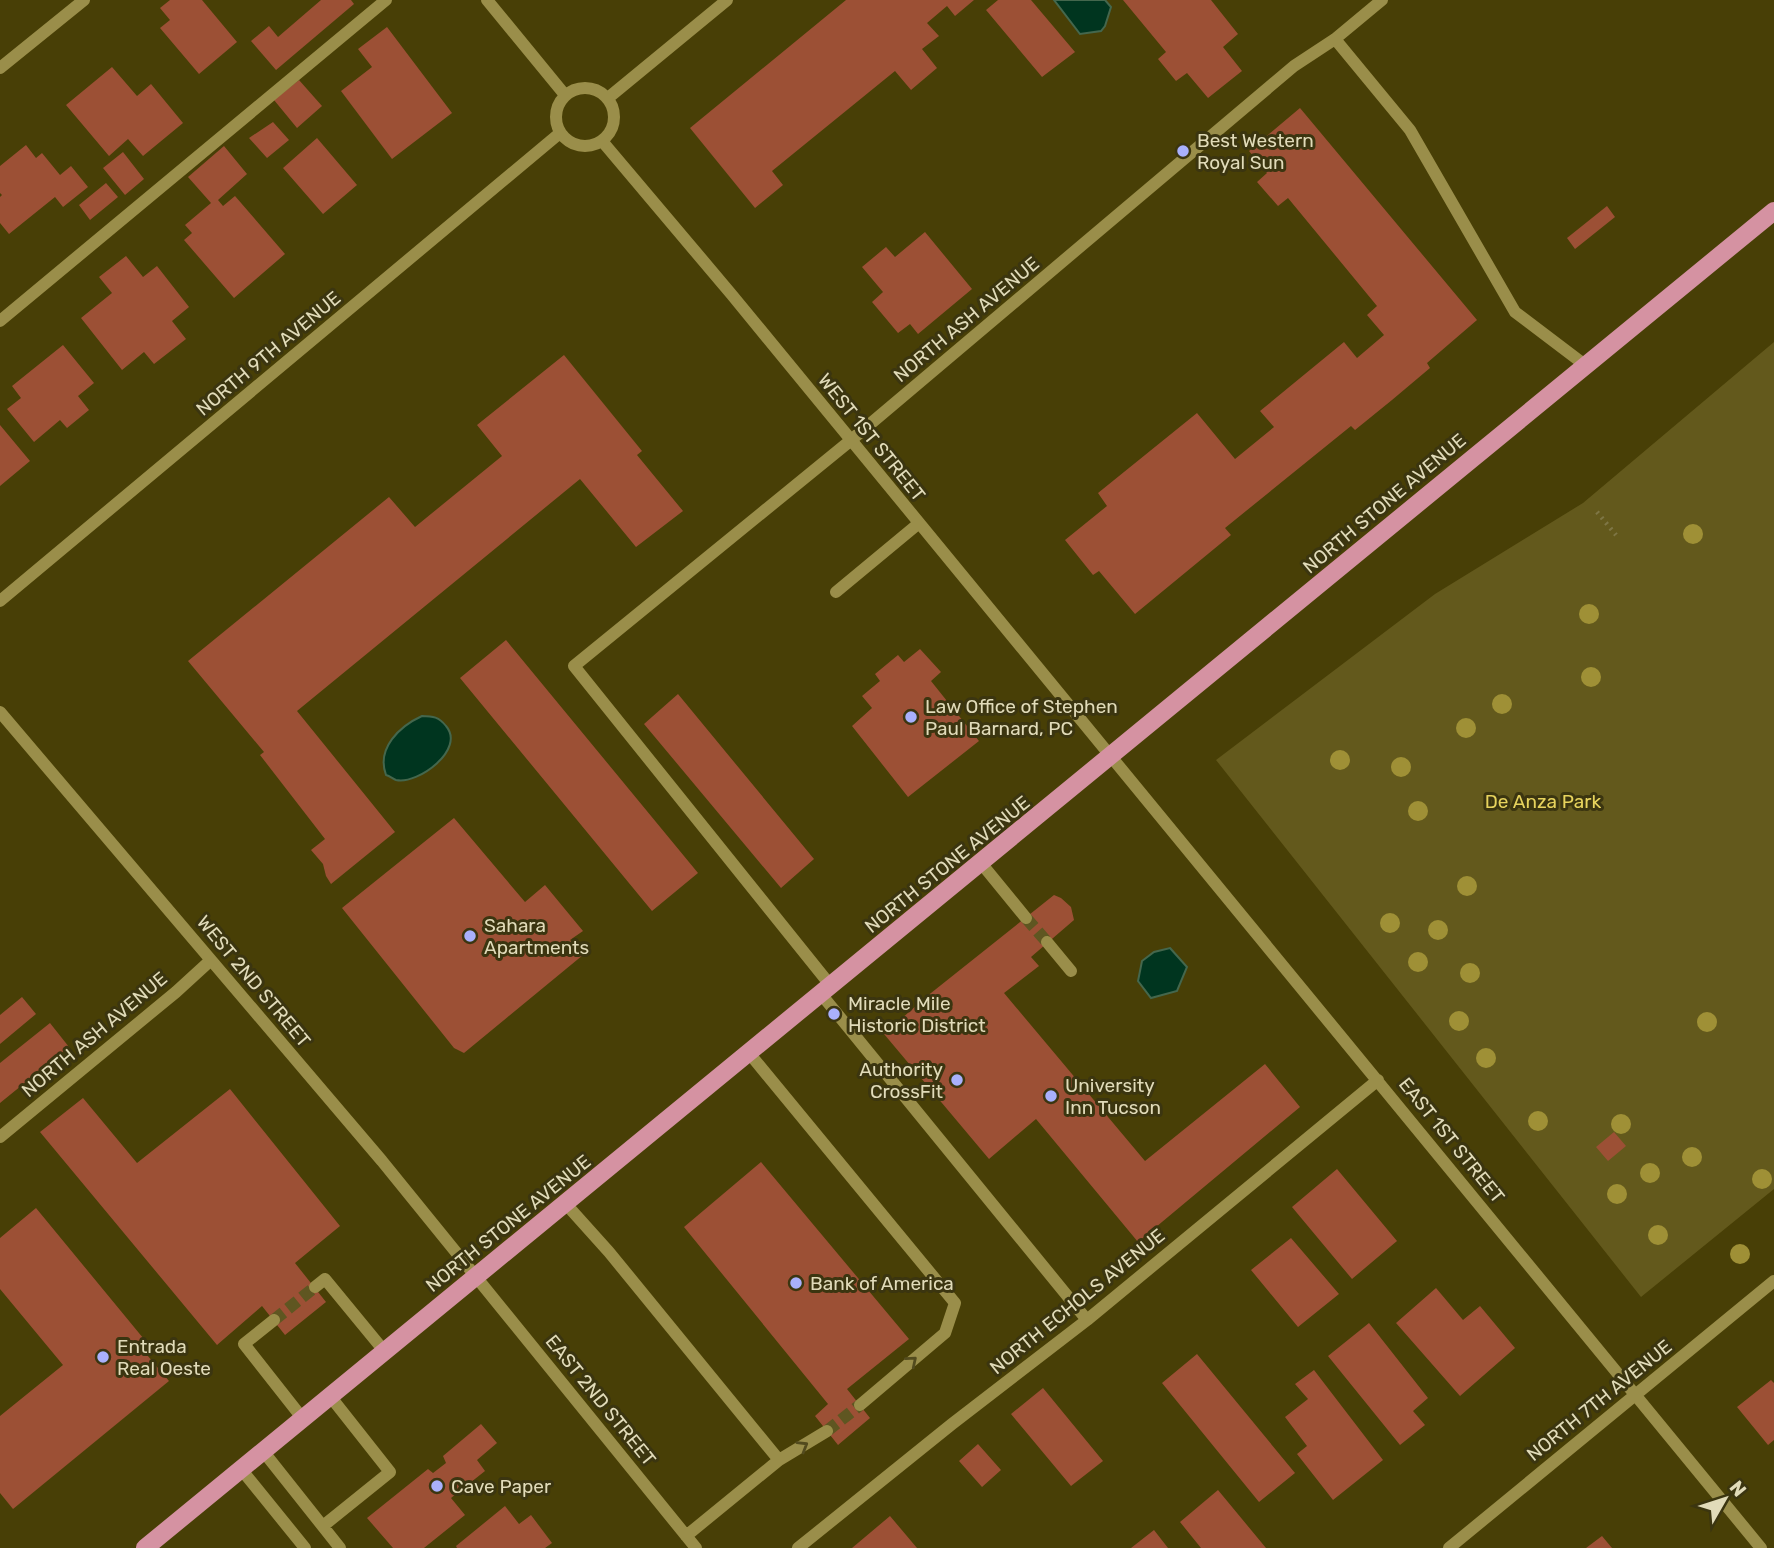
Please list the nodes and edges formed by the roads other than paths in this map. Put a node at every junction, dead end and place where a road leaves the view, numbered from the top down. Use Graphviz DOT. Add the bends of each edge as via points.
graph roads {
  1 [pos="84,0"];
  2 [pos="386,0"];
  3 [pos="487,0"];
  4 [pos="727,0"];
  5 [pos="1382,0"];
  6 [pos="1335,39"];
  7 [pos="0,68"];
  8 [pos="565,95"];
  9 [pos="608,98"];
  10 [pos="560,134"];
  11 [pos="602,141"];
  12 [pos="1774,211"];
  13 [pos="0,321"];
  14 [pos="1585,365"];
  15 [pos="850,441"];
  16 [pos="918,524"];
  17 [pos="836,592"];
  18 [pos="0,601"];
  19 [pos="0,712"];
  20 [pos="1111,757"];
  21 [pos="981,863"];
  22 [pos="1026,918"];
  23 [pos="1047,942"];
  24 [pos="211,960"];
  25 [pos="1071,971"];
  26 [pos="826,990"];
  27 [pos="749,1053"];
  28 [pos="1378,1080"];
  29 [pos="0,1137"];
  30 [pos="565,1203"];
  31 [pos="475,1277"];
  32 [pos="1774,1281"];
  33 [pos="315,1287"];
  34 [pos="274,1320"];
  35 [pos="1087,1320"];
  36 [pos="385,1352"];
  37 [pos="1636,1395"];
  38 [pos="330,1396"];
  39 [pos="860,1405"];
  40 [pos="303,1419"];
  41 [pos="827,1432"];
  42 [pos="263,1451"];
  43 [pos="779,1460"];
  44 [pos="241,1469"];
  45 [pos="323,1527"];
  46 [pos="686,1536"];
  47 [pos="145,1548"];
  48 [pos="305,1548"];
  49 [pos="340,1548"];
  50 [pos="696,1548"];
  51 [pos="798,1548"];
  52 [pos="1449,1548"];
  53 [pos="1761,1548"];
  1 -- 7 [label="street"];
  2 -- 13 [label="street"];
  3 -- 8 [label="street"];
  4 -- 9 [label="street"];
  5 -- 6 [label="street, NORTH ASH AVENUE"];
  6 -- 14 [label="street" via="1410,130 1515,312"];
  6 -- 15 [label="street, NORTH ASH AVENUE" via="1294,66"];
  8 -- 9 [label="street" via="579,88 595,89"];
  8 -- 10 [label="street" via="557,107"];
  9 -- 11 [label="street" via="615,121"];
  10 -- 11 [label="street" via="572,144 588,146"];
  10 -- 18 [label="street, NORTH 9TH AVENUE"];
  11 -- 15 [label="street, WEST 1ST STREET"];
  12 -- 14 [label="main road, NORTH STONE AVENUE"];
  14 -- 20 [label="main road, NORTH STONE AVENUE"];
  15 -- 16 [label="street, WEST 1ST STREET"];
  15 -- 26 [label="street, NORTH ASH AVENUE" via="574,666"];
  16 -- 17 [label="street"];
  16 -- 20 [label="street, WEST 1ST STREET"];
  19 -- 24 [label="street, WEST 2ND STREET"];
  20 -- 21 [label="main road, NORTH STONE AVENUE"];
  20 -- 28 [label="street, EAST 1ST STREET"];
  21 -- 22 [label="street"];
  21 -- 26 [label="main road, NORTH STONE AVENUE"];
  23 -- 25 [label="street"];
  24 -- 29 [label="street, NORTH ASH AVENUE"];
  24 -- 31 [label="street, WEST 2ND STREET"];
  26 -- 27 [label="main road, NORTH STONE AVENUE"];
  26 -- 35 [label="street"];
  27 -- 30 [label="main road, NORTH STONE AVENUE"];
  39 -- 27 [label="street, one-way" via="945,1334 955,1303"];
  28 -- 35 [label="street, NORTH ECHOLS AVENUE"];
  28 -- 37 [label="street, EAST 1ST STREET"];
  30 -- 31 [label="main road, NORTH STONE AVENUE"];
  30 -- 43 [label="street"];
  31 -- 36 [label="main road, NORTH STONE AVENUE"];
  31 -- 46 [label="street, EAST 2ND STREET"];
  32 -- 37 [label="street, NORTH 7TH AVENUE"];
  33 -- 36 [label="street" via="326,1279"];
  34 -- 40 [label="street" via="244,1344"];
  35 -- 51 [label="street, NORTH ECHOLS AVENUE"];
  36 -- 38 [label="main road, NORTH STONE AVENUE"];
  37 -- 52 [label="street, NORTH 7TH AVENUE"];
  37 -- 53 [label="street, EAST 1ST STREET"];
  38 -- 40 [label="main road, NORTH STONE AVENUE"];
  38 -- 45 [label="street" via="390,1472"];
  40 -- 42 [label="main road, NORTH STONE AVENUE"];
  43 -- 41 [label="street, one-way"];
  42 -- 44 [label="main road, NORTH STONE AVENUE"];
  42 -- 45 [label="street"];
  43 -- 46 [label="street"];
  44 -- 47 [label="main road, NORTH STONE AVENUE"];
  44 -- 48 [label="street"];
  45 -- 49 [label="street"];
  46 -- 50 [label="street, EAST 2ND STREET"];
}
